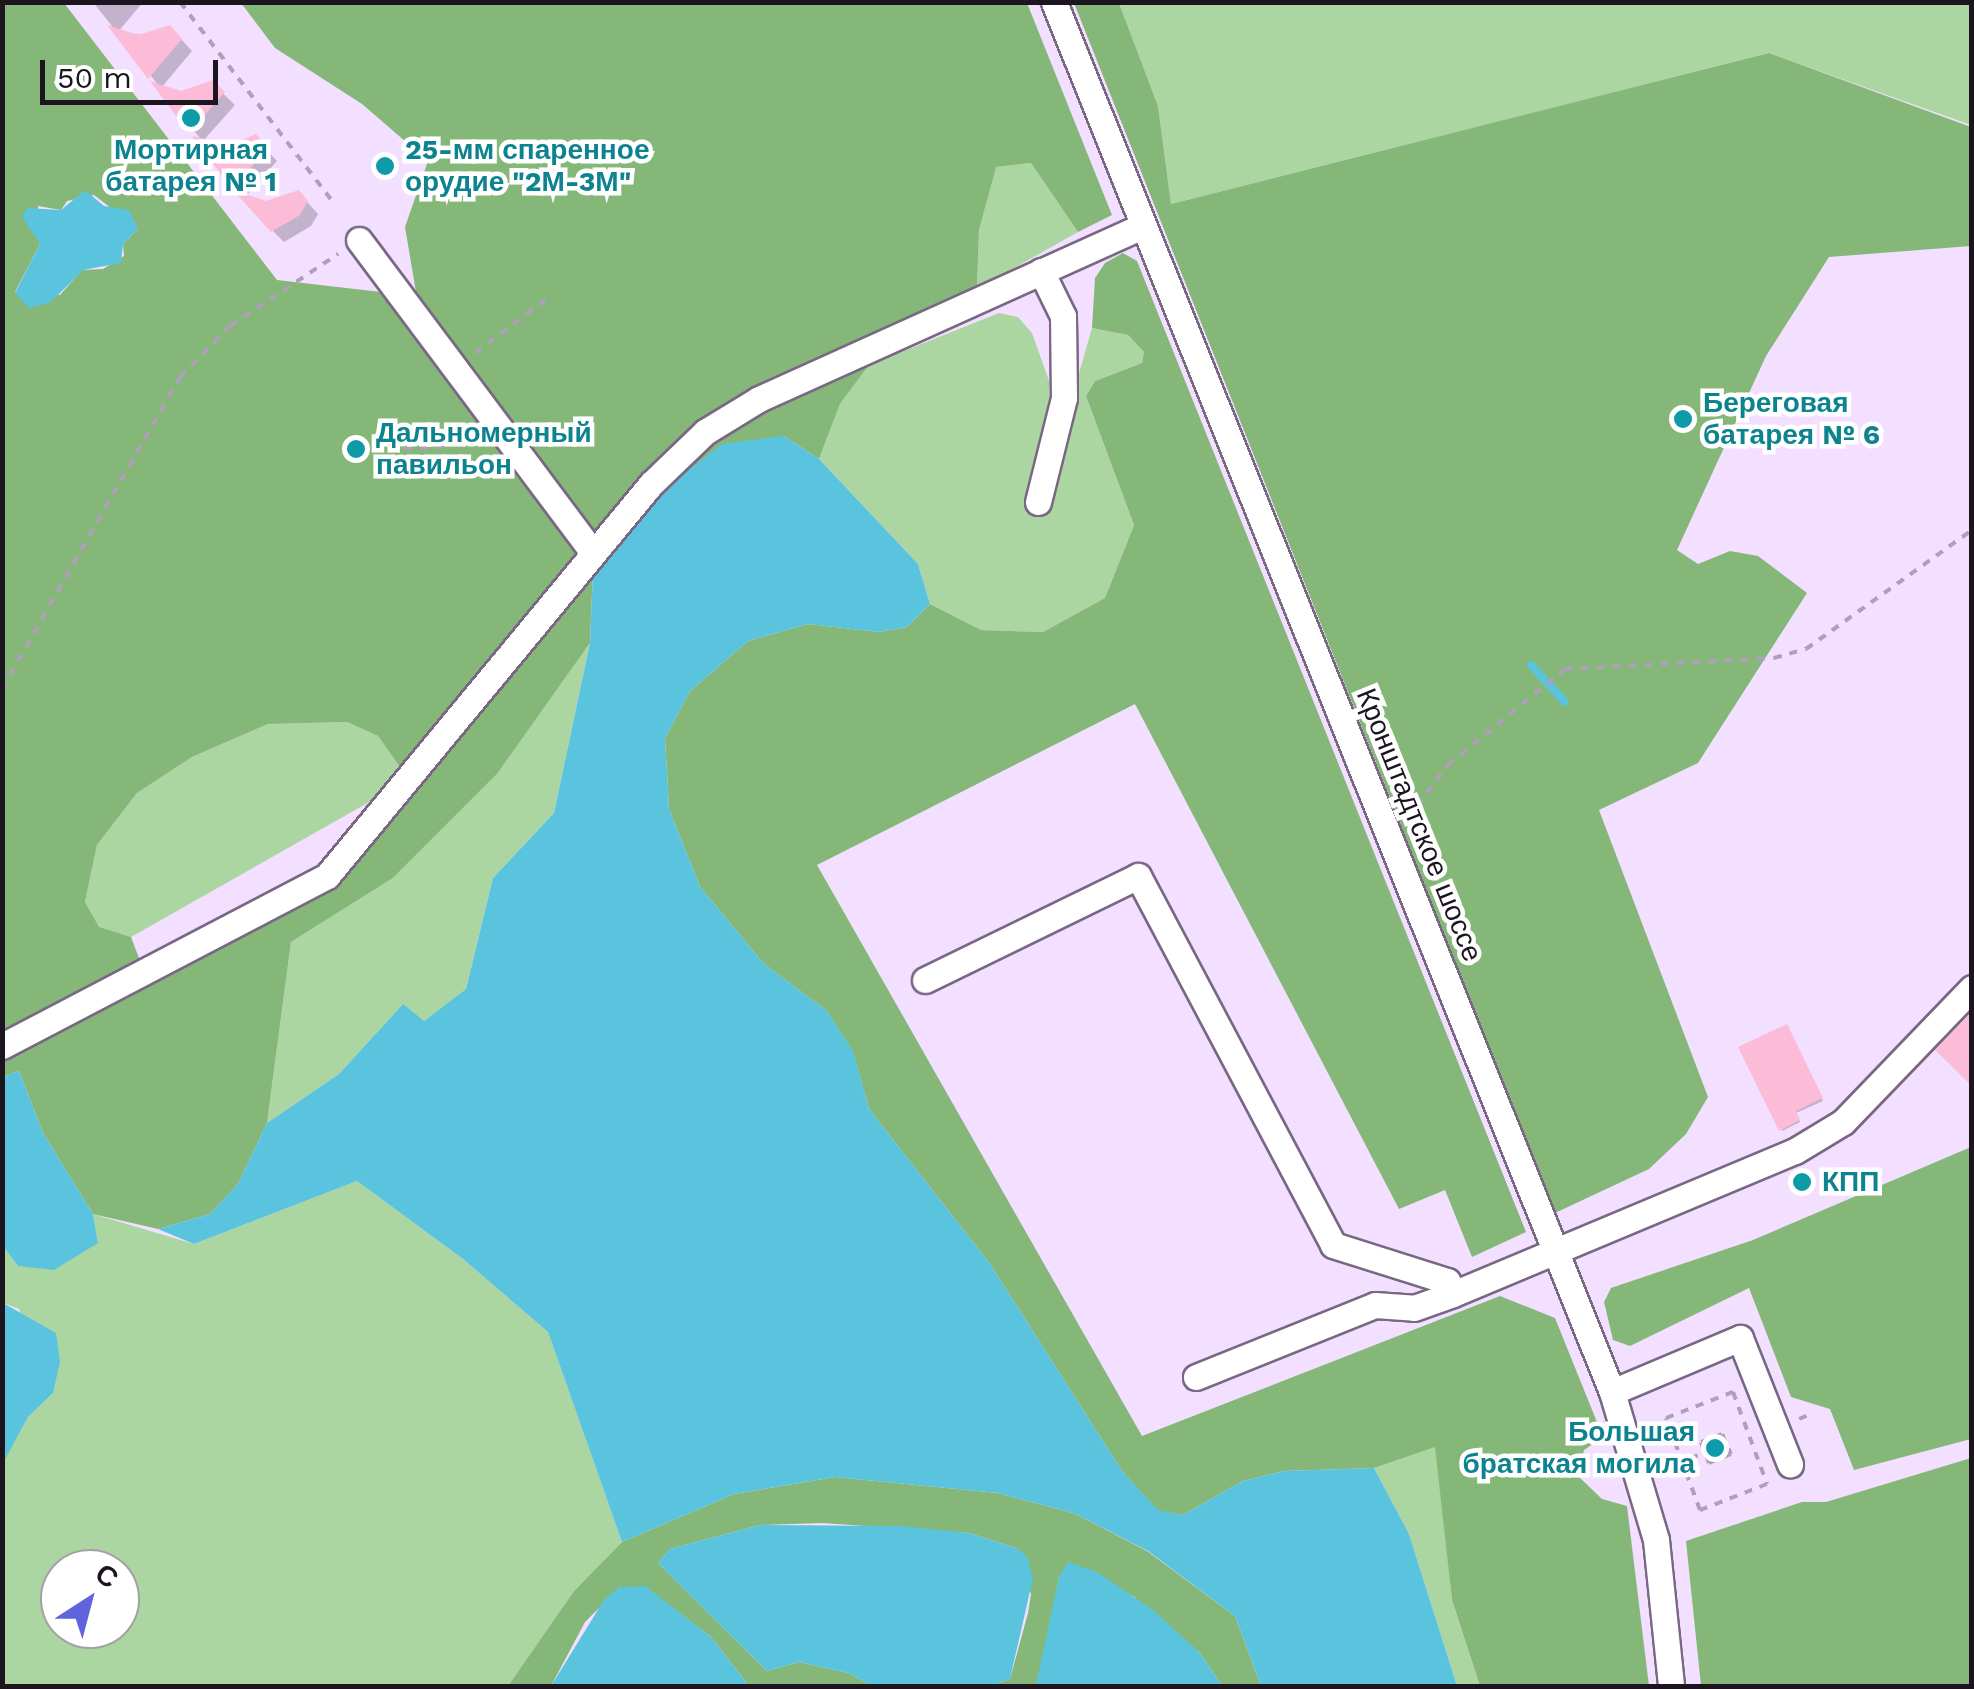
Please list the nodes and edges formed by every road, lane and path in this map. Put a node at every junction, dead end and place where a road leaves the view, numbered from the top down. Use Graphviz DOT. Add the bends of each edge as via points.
graph roads {
  1 [pos="180,2"];
  2 [pos="1054,2"];
  3 [pos="334,205"];
  4 [pos="1142,226"];
  5 [pos="358,240"];
  6 [pos="1041,271"];
  7 [pos="551,296"];
  8 [pos="454,368"];
  9 [pos="497,424"];
  10 [pos="356,449"];
  11 [pos="1038,502"];
  12 [pos="1972,530"];
  13 [pos="593,553"];
  14 [pos="2,689"];
  15 [pos="1410,815"];
  16 [pos="925,980"];
  17 [pos="1972,988"];
  18 [pos="2,1046"];
  19 [pos="1555,1252"];
  20 [pos="1453,1294"];
  21 [pos="1196,1377"];
  22 [pos="1612,1392"];
  23 [pos="1705,1452"];
  24 [pos="1682,1462"];
  25 [pos="1790,1464"];
  26 [pos="1656,1472"];
  27 [pos="1671,1686"];
  1 -- 3 [label="path"];
  2 -- 4 [label="street, Кронштадтское шоссе"];
  4 -- 6 [label="street"];
  4 -- 19 [label="street, Кронштадтское шоссе"];
  5 -- 8 [label="street"];
  5 -- 14 [label="path" via="230,326 180,377"];
  6 -- 11 [label="street" via="1063,316 1064,398"];
  6 -- 13 [label="street" via="759,399 705,432"];
  7 -- 8 [label="path"];
  8 -- 9 [label="street"];
  9 -- 10 [label="path" via="436,448"];
  9 -- 13 [label="street"];
  12 -- 15 [label="path" via="1806,649 1774,658 1565,669 1448,765"];
  13 -- 18 [label="street" via="327,876"];
  16 -- 20 [label="street" via="1138,876 1333,1245 1446,1281"];
  17 -- 19 [label="street" via="1842,1122 1796,1151"];
  19 -- 20 [label="street"];
  19 -- 22 [label="street, Кронштадтское шоссе"];
  20 -- 21 [label="street" via="1414,1308 1376,1305"];
  22 -- 25 [label="street" via="1740,1338"];
  22 -- 27 [label="street, Кронштадтское шоссе" via="1656,1540"];
  23 -- 23 [label="path" via="1709,1463 1731,1454 1722,1434 1701,1442"];
  23 -- 24 [label="path"];
  24 -- 24 [label="path" via="1700,1510 1767,1484 1733,1392 1666,1418"];
  24 -- 26 [label="path"];
}
